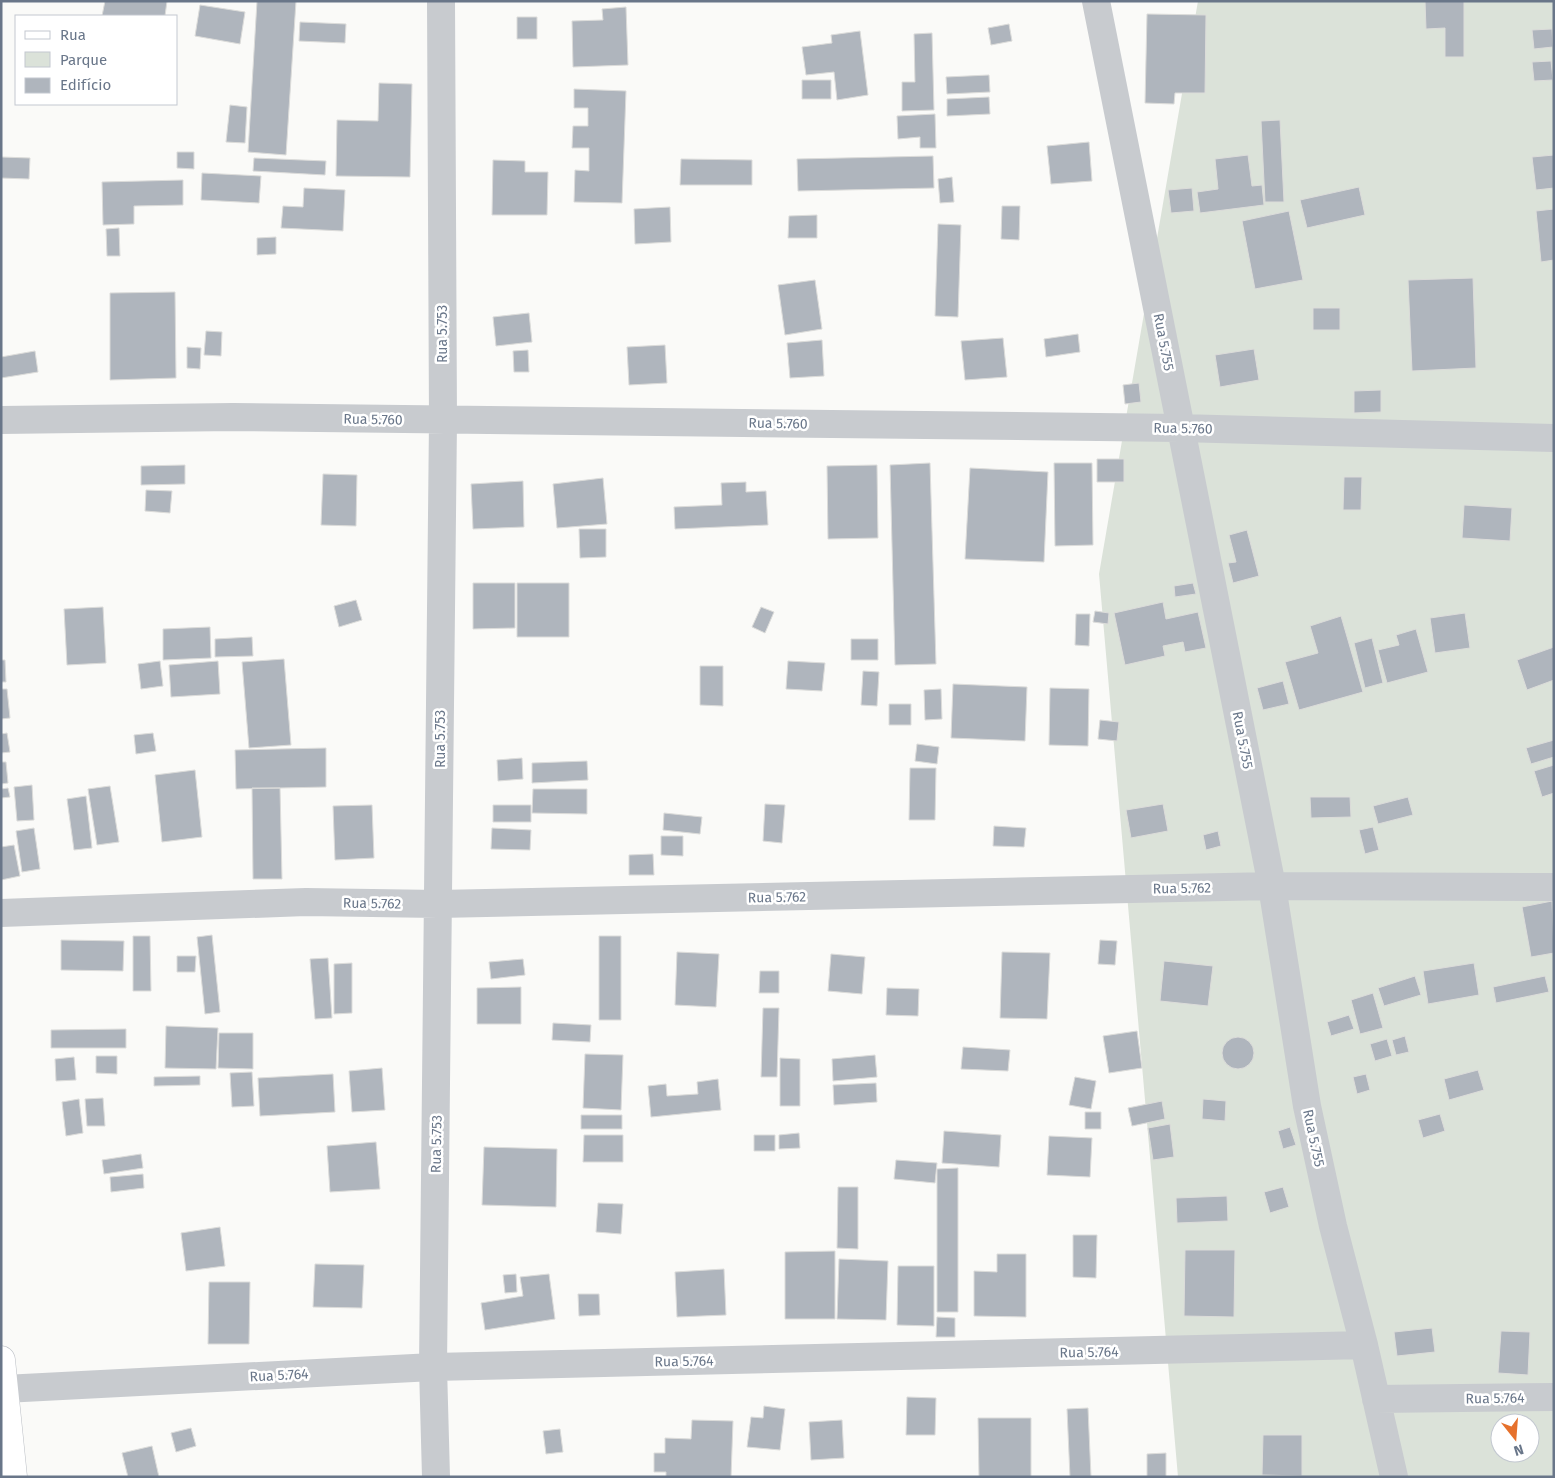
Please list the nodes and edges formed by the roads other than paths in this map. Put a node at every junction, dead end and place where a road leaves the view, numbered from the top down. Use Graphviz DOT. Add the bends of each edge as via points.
graph roads {
  1 [pos="441,1"];
  2 [pos="1096,1"];
  3 [pos="1,420"];
  4 [pos="442,420"];
  5 [pos="1180,428"];
  6 [pos="1554,438"];
  7 [pos="1272,886"];
  8 [pos="1554,887"];
  9 [pos="438,904"];
  10 [pos="1,913"];
  11 [pos="1364,1345"];
  12 [pos="1,1360"];
  13 [pos="433,1367"];
  14 [pos="4,1389"];
  15 [pos="1554,1397"];
  16 [pos="1376,1399"];
  17 [pos="14,1477"];
  18 [pos="436,1477"];
  19 [pos="1394,1477"];
  1 -- 4 [label="street, Rua 5.753"];
  2 -- 5 [label="street, Rua 5.755"];
  3 -- 4 [label="street, Rua 5.760" via="233,417"];
  4 -- 5 [label="street, Rua 5.760"];
  4 -- 9 [label="street, Rua 5.753"];
  5 -- 6 [label="street, Rua 5.760"];
  5 -- 7 [label="street, Rua 5.755"];
  7 -- 8 [label="street, Rua 5.762"];
  7 -- 9 [label="street, Rua 5.762"];
  7 -- 11 [label="street, Rua 5.755" via="1308,1106 1332,1226"];
  9 -- 10 [label="street, Rua 5.762" via="306,902"];
  9 -- 13 [label="street, Rua 5.753"];
  11 -- 13 [label="street, Rua 5.764"];
  11 -- 16 [label="street, Rua 5.755"];
  12 -- 14 [label="main road"];
  13 -- 14 [label="street, Rua 5.764"];
  13 -- 18 [label="street, Rua 5.753"];
  14 -- 17 [label="main road"];
  15 -- 16 [label="street, Rua 5.764"];
  16 -- 19 [label="street, Rua 5.755"];
}
